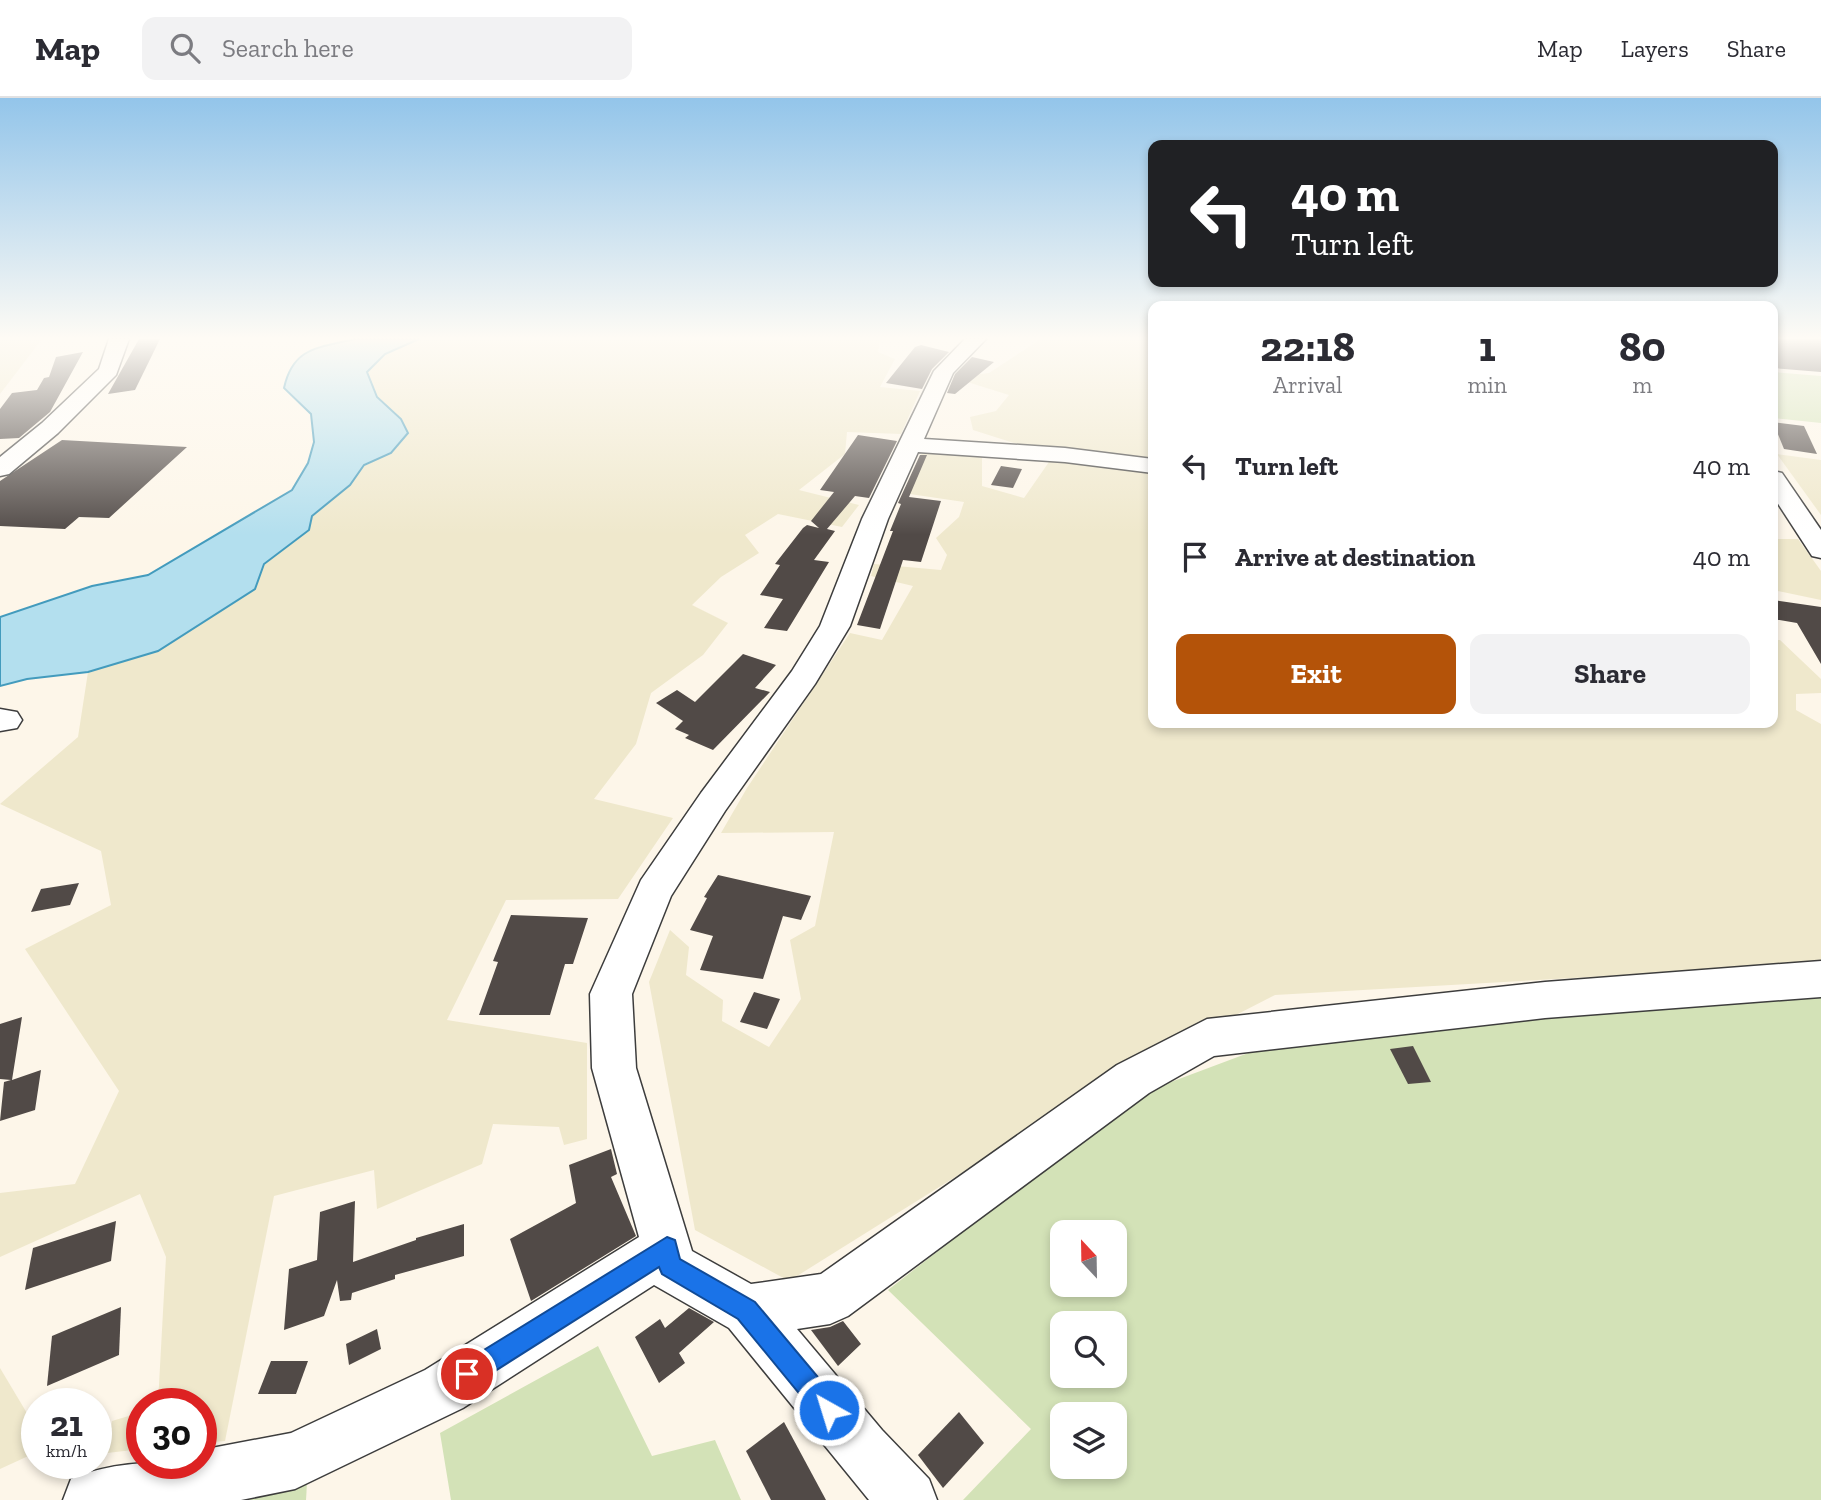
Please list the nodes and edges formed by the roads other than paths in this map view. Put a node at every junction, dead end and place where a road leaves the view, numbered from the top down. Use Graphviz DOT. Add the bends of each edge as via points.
graph roads {
  1 [pos="74,404"];
  2 [pos="929,404"];
  3 [pos="911,445"];
  4 [pos="1148,466"];
  5 [pos="0,469"];
  6 [pos="1778,486"];
  7 [pos="1821,550"];
  8 [pos="1821,978"];
  9 [pos="667,1248"];
  10 [pos="747,1310"];
  11 [pos="92,1500"];
  12 [pos="908,1500"];
  1 -- 5 [label="street"];
  2 -- 3 [label="street"];
  3 -- 4 [label="street" via="1065,455"];
  3 -- 9 [label="street" via="875,519 835,626 654,891 611,994 614,1068"];
  6 -- 7 [label="street"];
  8 -- 10 [label="street" via="1545,1000 1207,1038 1133,1079 830,1298"];
  9 -- 10 [label="street" via="670,1266"];
  9 -- 11 [label="street" via="444,1389 295,1461"];
  10 -- 12 [label="street"];
}
